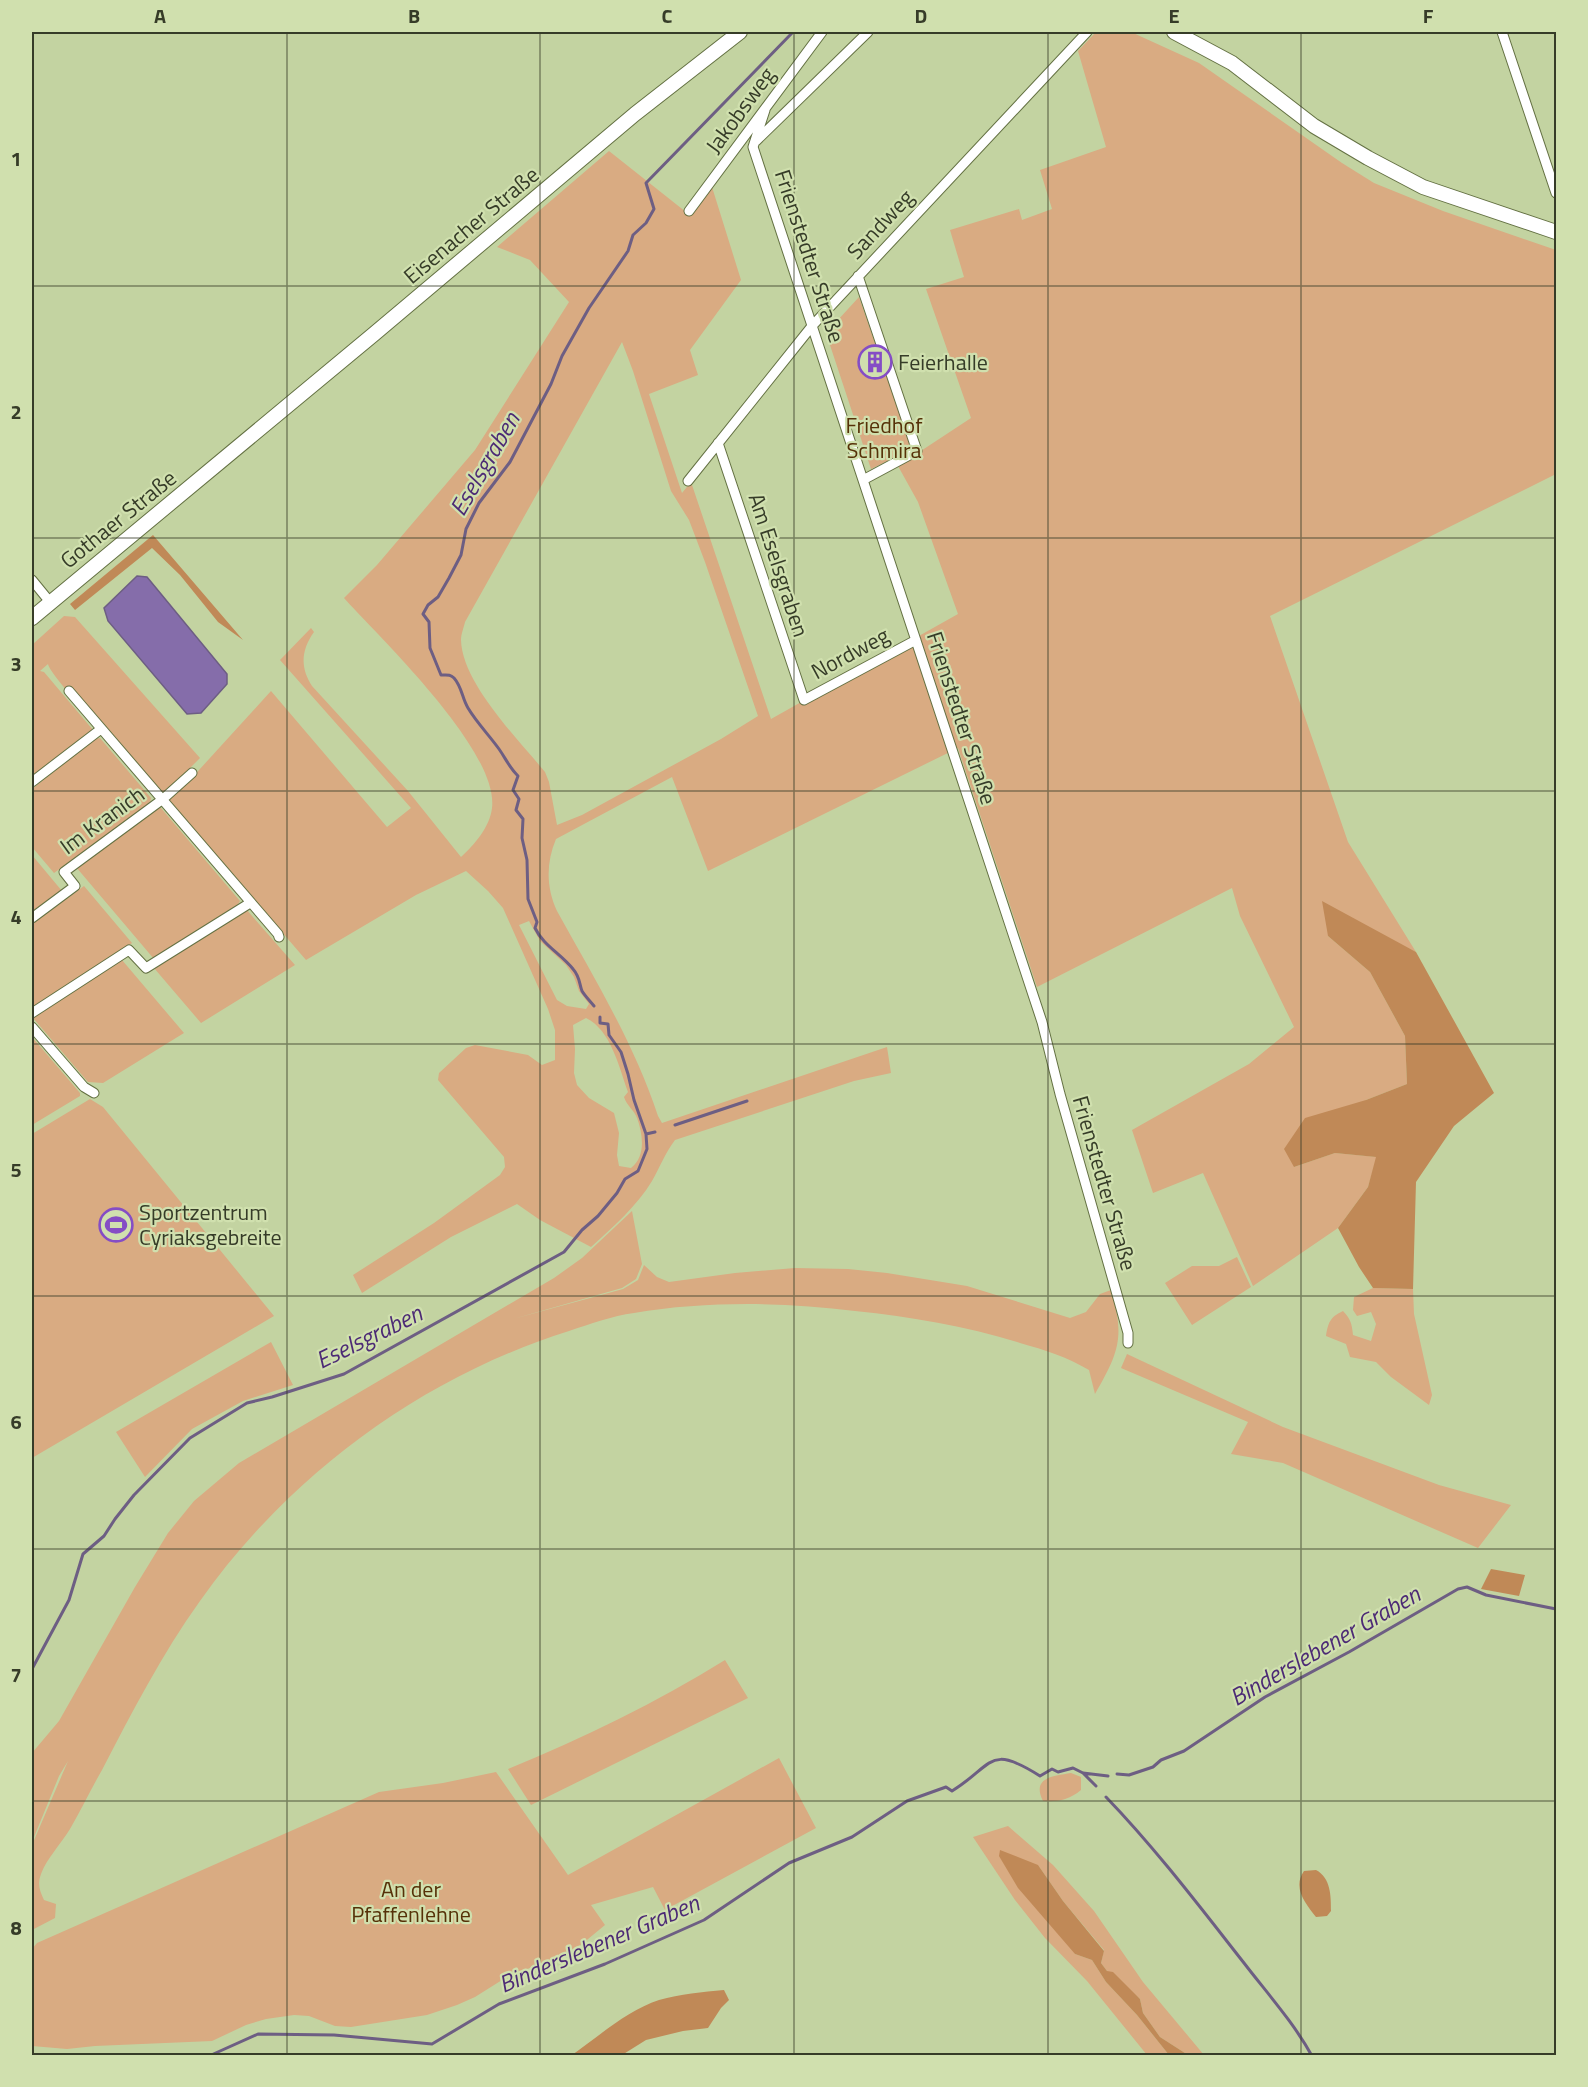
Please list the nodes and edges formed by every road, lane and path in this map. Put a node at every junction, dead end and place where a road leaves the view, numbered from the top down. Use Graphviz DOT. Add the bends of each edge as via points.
graph roads {
  1 [pos="741,32"];
  2 [pos="822,32"];
  3 [pos="868,32"];
  4 [pos="1088,32"];
  5 [pos="1174,32"];
  6 [pos="1502,32"];
  7 [pos="765,110"];
  8 [pos="753,143"];
  9 [pos="1557,193"];
  10 [pos="689,211"];
  11 [pos="1557,232"];
  12 [pos="858,276"];
  13 [pos="812,326"];
  14 [pos="718,443"];
  15 [pos="231,453"];
  16 [pos="862,480"];
  17 [pos="688,481"];
  18 [pos="32,580"];
  19 [pos="50,602"];
  20 [pos="32,618"];
  21 [pos="916,640"];
  22 [pos="69,691"];
  23 [pos="804,700"];
  24 [pos="100,729"];
  25 [pos="192,773"];
  26 [pos="32,782"];
  27 [pos="163,799"];
  28 [pos="250,903"];
  29 [pos="32,918"];
  30 [pos="279,937"];
  31 [pos="32,1013"];
  32 [pos="32,1027"];
  33 [pos="94,1093"];
  34 [pos="1128,1343"];
  1 -- 15 [label="main road, Eisenacher Straße" via="635,114"];
  2 -- 7 [label="street, Jakobsweg"];
  3 -- 8 [label="street"];
  4 -- 12 [label="street, Sandweg"];
  5 -- 11 [label="main road" via="1232,63 1314,126 1423,187"];
  6 -- 9 [label="street"];
  7 -- 8 [label="street"];
  7 -- 10 [label="street, Jakobsweg"];
  8 -- 13 [label="street, Frienstedter Straße"];
  12 -- 13 [label="street, Sandweg"];
  12 -- 16 [label="street" via="917,451"];
  13 -- 14 [label="street, Sandweg"];
  13 -- 16 [label="street, Frienstedter Straße"];
  14 -- 17 [label="street, Sandweg"];
  14 -- 23 [label="street, Am Eselsgraben"];
  15 -- 19 [label="main road, Gothaer Straße"];
  16 -- 21 [label="street, Frienstedter Straße"];
  18 -- 19 [label="street"];
  19 -- 20 [label="main road, Gothaer Straße"];
  21 -- 23 [label="street, Nordweg"];
  21 -- 34 [label="street, Frienstedter Straße" via="1042,1022"];
  22 -- 24 [label="street"];
  24 -- 26 [label="street"];
  24 -- 27 [label="street"];
  25 -- 27 [label="street"];
  27 -- 28 [label="street"];
  27 -- 29 [label="street, Im Kranich" via="64,872 75,886"];
  28 -- 30 [label="street"];
  28 -- 31 [label="street" via="146,968 129,950"];
  32 -- 33 [label="street" via="84,1087"];
}
